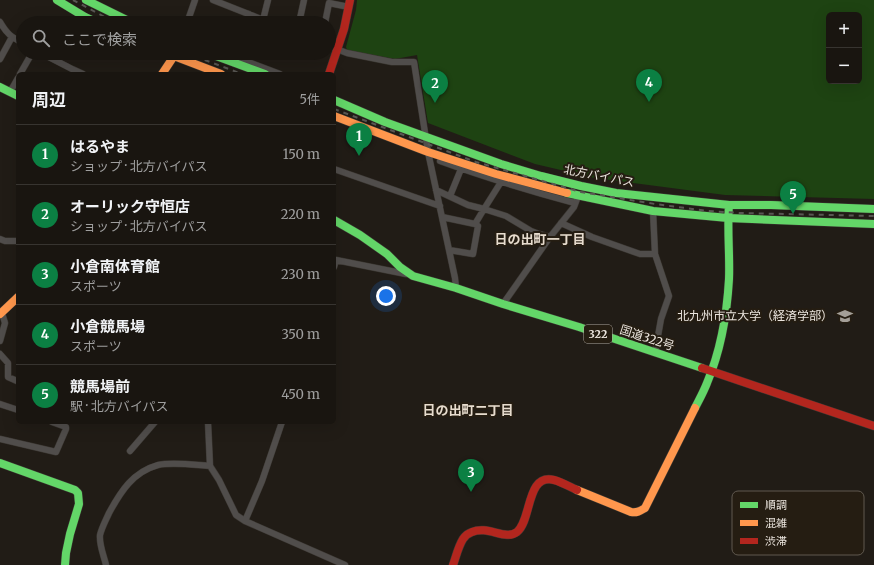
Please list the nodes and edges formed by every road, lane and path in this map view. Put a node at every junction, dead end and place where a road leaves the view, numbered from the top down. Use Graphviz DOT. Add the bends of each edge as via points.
graph roads {
  1 [pos="57,0"];
  2 [pos="86,0"];
  3 [pos="195,0"];
  4 [pos="213,0"];
  5 [pos="268,0"];
  6 [pos="304,0"];
  7 [pos="350,4"];
  8 [pos="249,14"];
  9 [pos="83,16"];
  10 [pos="119,16"];
  11 [pos="189,16"];
  12 [pos="254,16"];
  13 [pos="264,16"];
  14 [pos="300,16"];
  15 [pos="326,16"];
  16 [pos="0,22"];
  17 [pos="12,37"];
  18 [pos="16,39"];
  19 [pos="338,50"];
  20 [pos="336,55"];
  21 [pos="0,59"];
  22 [pos="28,60"];
  23 [pos="54,60"];
  24 [pos="172,60"];
  25 [pos="187,60"];
  26 [pos="227,60"];
  27 [pos="243,60"];
  28 [pos="334,60"];
  29 [pos="21,72"];
  30 [pos="78,72"];
  31 [pos="163,72"];
  32 [pos="216,72"];
  33 [pos="260,72"];
  34 [pos="275,72"];
  35 [pos="330,72"];
  36 [pos="0,87"];
  37 [pos="14,94"];
  38 [pos="336,101"];
  39 [pos="336,117"];
  40 [pos="425,136"];
  41 [pos="428,155"];
  42 [pos="461,169"];
  43 [pos="336,170"];
  44 [pos="501,182"];
  45 [pos="581,186"];
  46 [pos="436,190"];
  47 [pos="450,196"];
  48 [pos="577,200"];
  49 [pos="729,205"];
  50 [pos="440,206"];
  51 [pos="484,209"];
  52 [pos="874,209"];
  53 [pos="653,210"];
  54 [pos="442,217"];
  55 [pos="728,218"];
  56 [pos="336,221"];
  57 [pos="561,223"];
  58 [pos="475,224"];
  59 [pos="874,224"];
  60 [pos="550,237"];
  61 [pos="0,239"];
  62 [pos="16,241"];
  63 [pos="449,250"];
  64 [pos="655,254"];
  65 [pos="336,260"];
  66 [pos="413,276"];
  67 [pos="456,288"];
  68 [pos="16,299"];
  69 [pos="503,304"];
  70 [pos="1,313"];
  71 [pos="0,341"];
  72 [pos="656,353"];
  73 [pos="0,354"];
  74 [pos="711,371"];
  75 [pos="16,381"];
  76 [pos="0,404"];
  77 [pos="16,409"];
  78 [pos="58,424"];
  79 [pos="153,424"];
  80 [pos="208,424"];
  81 [pos="281,424"];
  82 [pos="874,426"];
  83 [pos="0,439"];
  84 [pos="130,451"];
  85 [pos="0,463"];
  86 [pos="210,466"];
  87 [pos="245,521"];
  88 [pos="65,565"];
  89 [pos="106,565"];
  90 [pos="345,565"];
  91 [pos="453,565"];
  1 -- 9 [label="main road"];
  2 -- 10 [label="main road"];
  3 -- 11 [label="street"];
  4 -- 8 [label="street"];
  5 -- 13 [label="street"];
  6 -- 14 [label="street"];
  7 -- 15 [label="street" via="329,3"];
  7 -- 19 [label="main road"];
  8 -- 12 [label="street"];
  16 -- 17 [label="street"];
  17 -- 18 [label="street"];
  17 -- 21 [label="street"];
  19 -- 20 [label="main road"];
  19 -- 40 [label="street" via="392,62 414,62"];
  22 -- 29 [label="street"];
  23 -- 30 [label="street"];
  24 -- 31 [label="main road"];
  25 -- 32 [label="main road"];
  26 -- 33 [label="main road"];
  27 -- 34 [label="street"];
  28 -- 35 [label="main road"];
  36 -- 37 [label="main road"];
  38 -- 40 [label="main road, 北方バイパス"];
  39 -- 41 [label="main road, 北方バイパス"];
  40 -- 41 [label="street"];
  40 -- 45 [label="main road, 北方バイパス" via="501,164"];
  41 -- 42 [label="street"];
  41 -- 46 [label="street"];
  41 -- 48 [label="main road, 北方バイパス"];
  42 -- 44 [label="street"];
  42 -- 47 [label="street"];
  43 -- 50 [label="street"];
  44 -- 48 [label="street" via="540,194"];
  44 -- 51 [label="street"];
  45 -- 48 [label="street"];
  45 -- 49 [label="main road, 北方バイパス" via="616,193"];
  46 -- 47 [label="street"];
  46 -- 50 [label="street"];
  47 -- 51 [label="street"];
  48 -- 53 [label="main road, 北方バイパス"];
  48 -- 57 [label="street"];
  49 -- 52 [label="main road, 北方バイパス"];
  49 -- 55 [label="main road"];
  50 -- 54 [label="street"];
  51 -- 58 [label="street"];
  51 -- 60 [label="street" via="506,216 531,231"];
  53 -- 55 [label="main road, 北方バイパス"];
  53 -- 64 [label="street"];
  54 -- 58 [label="street"];
  54 -- 63 [label="street"];
  55 -- 59 [label="main road, 北方バイパス"];
  55 -- 74 [label="main road" via="729,278 726,320"];
  56 -- 66 [label="main road, 国道322号 / 322" via="387,254"];
  57 -- 60 [label="street"];
  57 -- 64 [label="street" via="640,254"];
  58 -- 63 [label="street" via="478,226 473,254"];
  60 -- 69 [label="street"];
  61 -- 62 [label="street"];
  63 -- 67 [label="street"];
  64 -- 72 [label="street" via="669,296 661,318"];
  65 -- 66 [label="street"];
  66 -- 67 [label="main road, 国道322号 / 322"];
  67 -- 69 [label="main road, 国道322号 / 322"];
  68 -- 70 [label="main road"];
  69 -- 72 [label="main road, 国道322号 / 322"];
  70 -- 71 [label="street" via="5,323"];
  72 -- 74 [label="main road, 国道322号 / 322"];
  73 -- 75 [label="street" via="8,363 8,377"];
  74 -- 82 [label="main road, 国道322号 / 322"];
  74 -- 91 [label="main road" via="645,508 636,513 631,512 554,480 546,480 535,487 522,525 517,532 501,534 486,529 469,533"];
  76 -- 77 [label="street"];
  78 -- 83 [label="street" via="66,429 56,452"];
  79 -- 84 [label="street"];
  80 -- 86 [label="street"];
  81 -- 87 [label="street"];
  85 -- 88 [label="main road" via="78,493 79,504 70,534"];
  86 -- 87 [label="street" via="236,515"];
  86 -- 89 [label="street" via="168,464 149,468 133,478 125,486 103,526 100,542"];
  87 -- 90 [label="street"];
}
